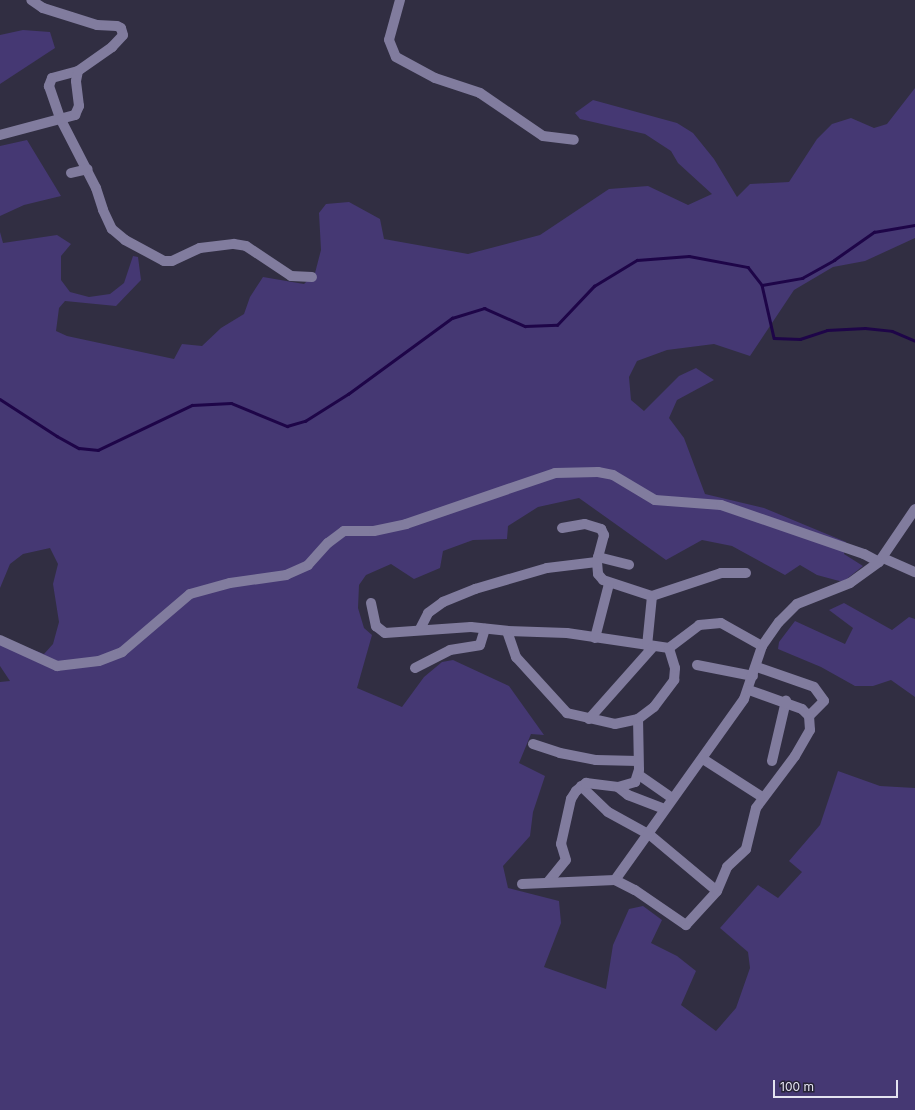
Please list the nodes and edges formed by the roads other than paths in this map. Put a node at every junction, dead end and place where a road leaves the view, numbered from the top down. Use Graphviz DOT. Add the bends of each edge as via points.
graph roads {
  1 [pos="31,0"];
  2 [pos="400,0"];
  3 [pos="78,71"];
  4 [pos="60,118"];
  5 [pos="0,135"];
  6 [pos="574,140"];
  7 [pos="88,169"];
  8 [pos="71,173"];
  9 [pos="312,277"];
  10 [pos="915,510"];
  11 [pos="562,528"];
  12 [pos="598,560"];
  13 [pos="881,560"];
  14 [pos="630,565"];
  15 [pos="915,572"];
  16 [pos="746,573"];
  17 [pos="609,584"];
  18 [pos="652,596"];
  19 [pos="371,603"];
  20 [pos="420,629"];
  21 [pos="485,629"];
  22 [pos="507,631"];
  23 [pos="595,638"];
  24 [pos="0,640"];
  25 [pos="762,646"];
  26 [pos="650,647"];
  27 [pos="669,648"];
  28 [pos="698,665"];
  29 [pos="415,668"];
  30 [pos="755,671"];
  31 [pos="749,690"];
  32 [pos="786,701"];
  33 [pos="808,716"];
  34 [pos="589,719"];
  35 [pos="638,720"];
  36 [pos="533,744"];
  37 [pos="703,759"];
  38 [pos="638,761"];
  39 [pos="772,761"];
  40 [pos="639,775"];
  41 [pos="581,786"];
  42 [pos="618,787"];
  43 [pos="762,797"];
  44 [pos="672,798"];
  45 [pos="664,810"];
  46 [pos="650,835"];
  47 [pos="615,880"];
  48 [pos="548,882"];
  49 [pos="522,884"];
  50 [pos="717,891"];
  1 -- 3 [label="street" via="43,8 97,25 121,28 123,35 116,44"];
  2 -- 6 [label="street" via="389,40 396,57 435,78 480,93 543,136"];
  3 -- 4 [label="street" via="79,110 75,115"];
  3 -- 4 [label="street" via="49,82"];
  4 -- 5 [label="street"];
  4 -- 7 [label="street"];
  7 -- 8 [label="street"];
  7 -- 9 [label="street" via="112,229 142,251 164,261 172,261 200,248 234,244 246,246 291,276"];
  10 -- 13 [label="street"];
  11 -- 12 [label="street" via="585,524 601,529 604,536"];
  12 -- 14 [label="street"];
  12 -- 17 [label="street" via="598,574"];
  12 -- 20 [label="street" via="547,568 475,589 443,602 428,613"];
  13 -- 15 [label="street"];
  13 -- 24 [label="street" via="721,505 655,500 613,475 598,472 555,473 406,524 374,530 344,531 328,543 308,565 286,575 230,583 190,594 122,652 99,661 57,666"];
  13 -- 25 [label="street" via="850,583 797,604 778,622"];
  16 -- 18 [label="street" via="721,573"];
  17 -- 18 [label="street"];
  17 -- 23 [label="street"];
  18 -- 26 [label="street"];
  19 -- 20 [label="street" via="376,626 382,632"];
  20 -- 21 [label="street" via="447,626"];
  21 -- 22 [label="street"];
  21 -- 29 [label="street" via="480,645 450,650"];
  22 -- 23 [label="street" via="548,631"];
  22 -- 34 [label="street" via="516,657 558,704 567,713"];
  23 -- 26 [label="street"];
  25 -- 27 [label="street" via="733,628 709,623 698,625"];
  25 -- 30 [label="street"];
  26 -- 27 [label="street"];
  26 -- 34 [label="street"];
  27 -- 35 [label="street" via="675,668 674,680 654,706"];
  28 -- 30 [label="street"];
  30 -- 31 [label="street"];
  30 -- 33 [label="street" via="814,687 824,701"];
  31 -- 32 [label="street"];
  31 -- 37 [label="street"];
  32 -- 33 [label="street"];
  32 -- 39 [label="street"];
  33 -- 43 [label="street" via="810,730 804,743"];
  34 -- 35 [label="street" via="615,724"];
  35 -- 38 [label="street"];
  36 -- 38 [label="street" via="560,753 596,760"];
  37 -- 43 [label="street"];
  37 -- 44 [label="street"];
  38 -- 40 [label="street"];
  40 -- 42 [label="street" via="630,786"];
  40 -- 44 [label="street"];
  41 -- 42 [label="street" via="593,783"];
  41 -- 46 [label="street" via="618,819"];
  41 -- 48 [label="street" via="571,799 561,844 566,860"];
  42 -- 45 [label="street" via="628,795"];
  43 -- 50 [label="street" via="752,819 746,849 722,874"];
  44 -- 45 [label="street"];
  45 -- 46 [label="street"];
  46 -- 47 [label="street"];
  46 -- 50 [label="street"];
  47 -- 48 [label="street"];
  47 -- 50 [label="street" via="686,925"];
  48 -- 49 [label="street"];
}
